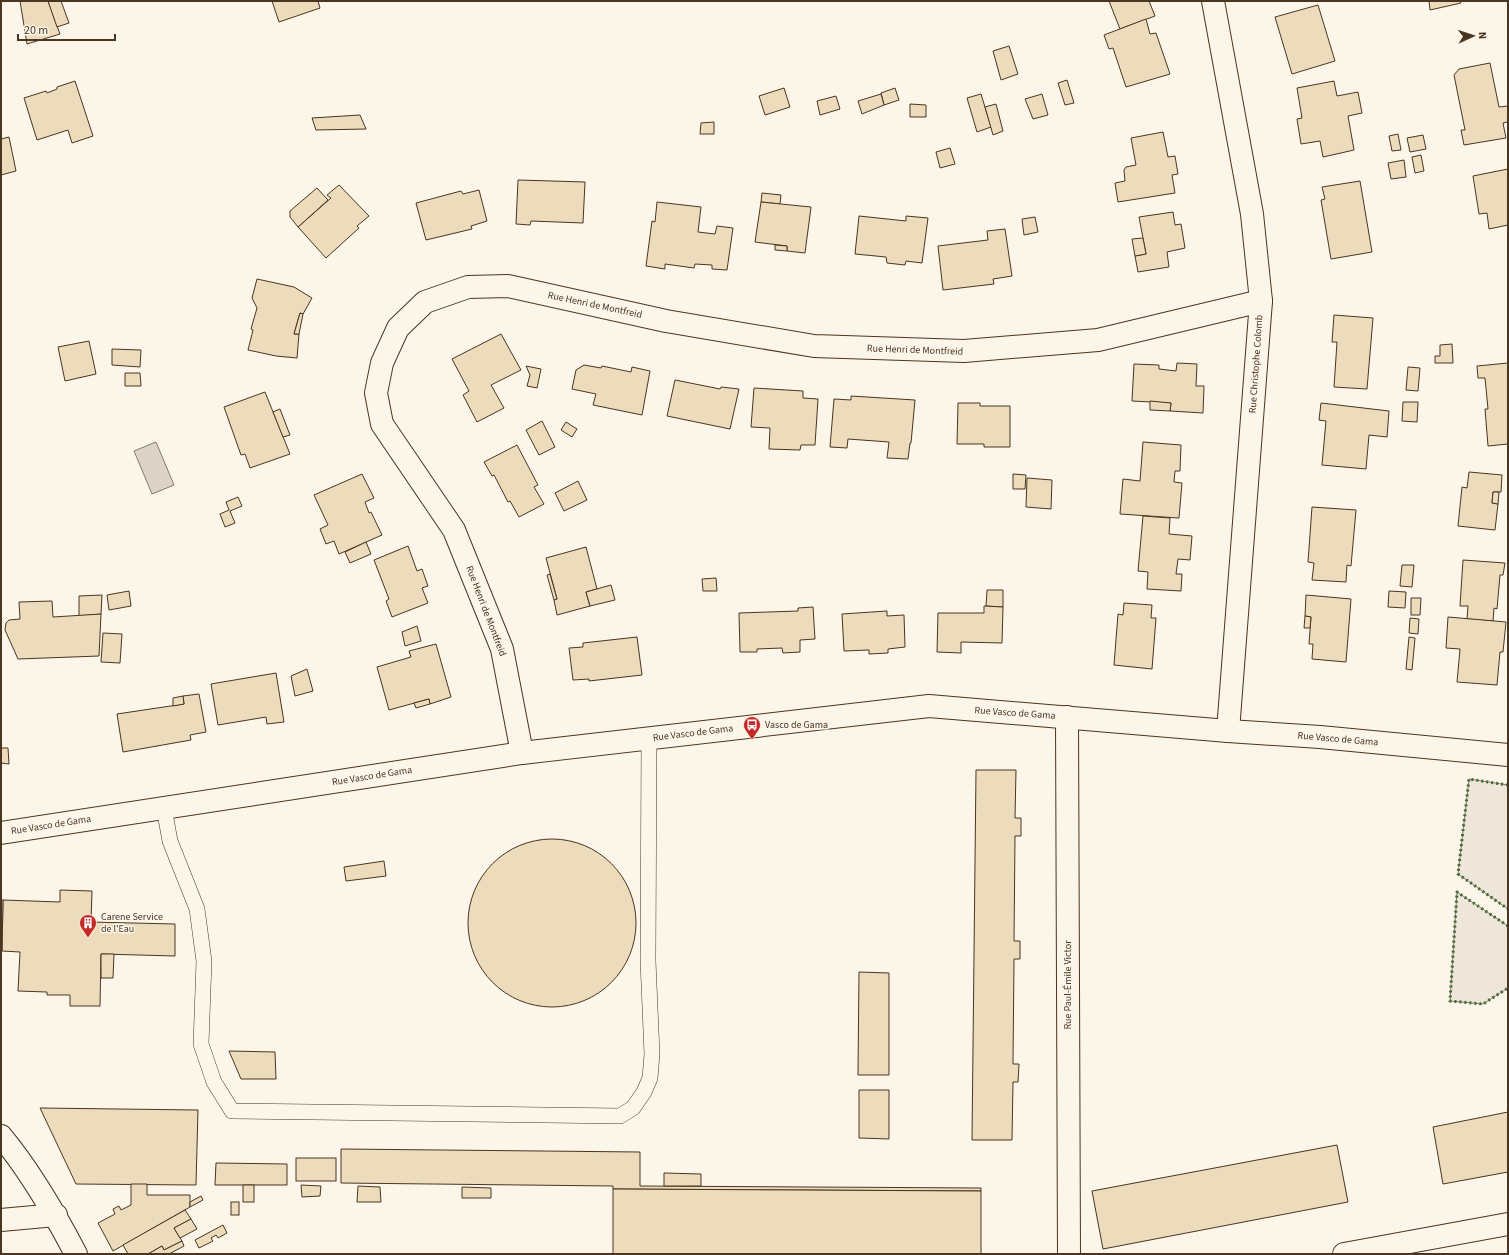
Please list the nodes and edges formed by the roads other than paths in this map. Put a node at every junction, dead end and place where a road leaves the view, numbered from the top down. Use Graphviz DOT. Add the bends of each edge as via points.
graph roads {
  1 [pos="1213,1"];
  2 [pos="1261,301"];
  3 [pos="1067,717"];
  4 [pos="1228,731"];
  5 [pos="649,738"];
  6 [pos="522,753"];
  7 [pos="1508,755"];
  8 [pos="164,808"];
  9 [pos="1,833"];
  10 [pos="1,1136"];
  11 [pos="56,1215"];
  12 [pos="1,1220"];
  13 [pos="1508,1224"];
  14 [pos="76,1254"];
  15 [pos="1069,1254"];
  16 [pos="1344,1254"];
  1 -- 2 [label="street, Rue Christophe Colomb" via="1252,214"];
  2 -- 4 [label="street, Rue Christophe Colomb"];
  2 -- 6 [label="street, Rue Henri de Montfreid" via="1098,340 964,352 814,346 666,321 508,286 468,287 424,302 398,328 382,362 376,393 382,424 454,530 502,649"];
  3 -- 4 [label="street, Rue Vasco de Gama"];
  3 -- 5 [label="street, Rue Vasco de Gama" via="930,706"];
  3 -- 15 [label="street, Rue Paul-Émile Victor"];
  4 -- 7 [label="street, Rue Vasco de Gama"];
  5 -- 6 [label="street, Rue Vasco de Gama"];
  5 -- 8 [label="lane" via="648,961 652,1054 650,1078 644,1092 633,1108 620,1116 232,1111 214,1082 201,1044 204,961 197,909 170,841"];
  6 -- 8 [label="street, Rue Vasco de Gama"];
  8 -- 9 [label="street, Rue Vasco de Gama"];
  10 -- 11 [label="street"];
  11 -- 12 [label="street"];
  11 -- 14 [label="street"];
  13 -- 16 [label="street"];
}
